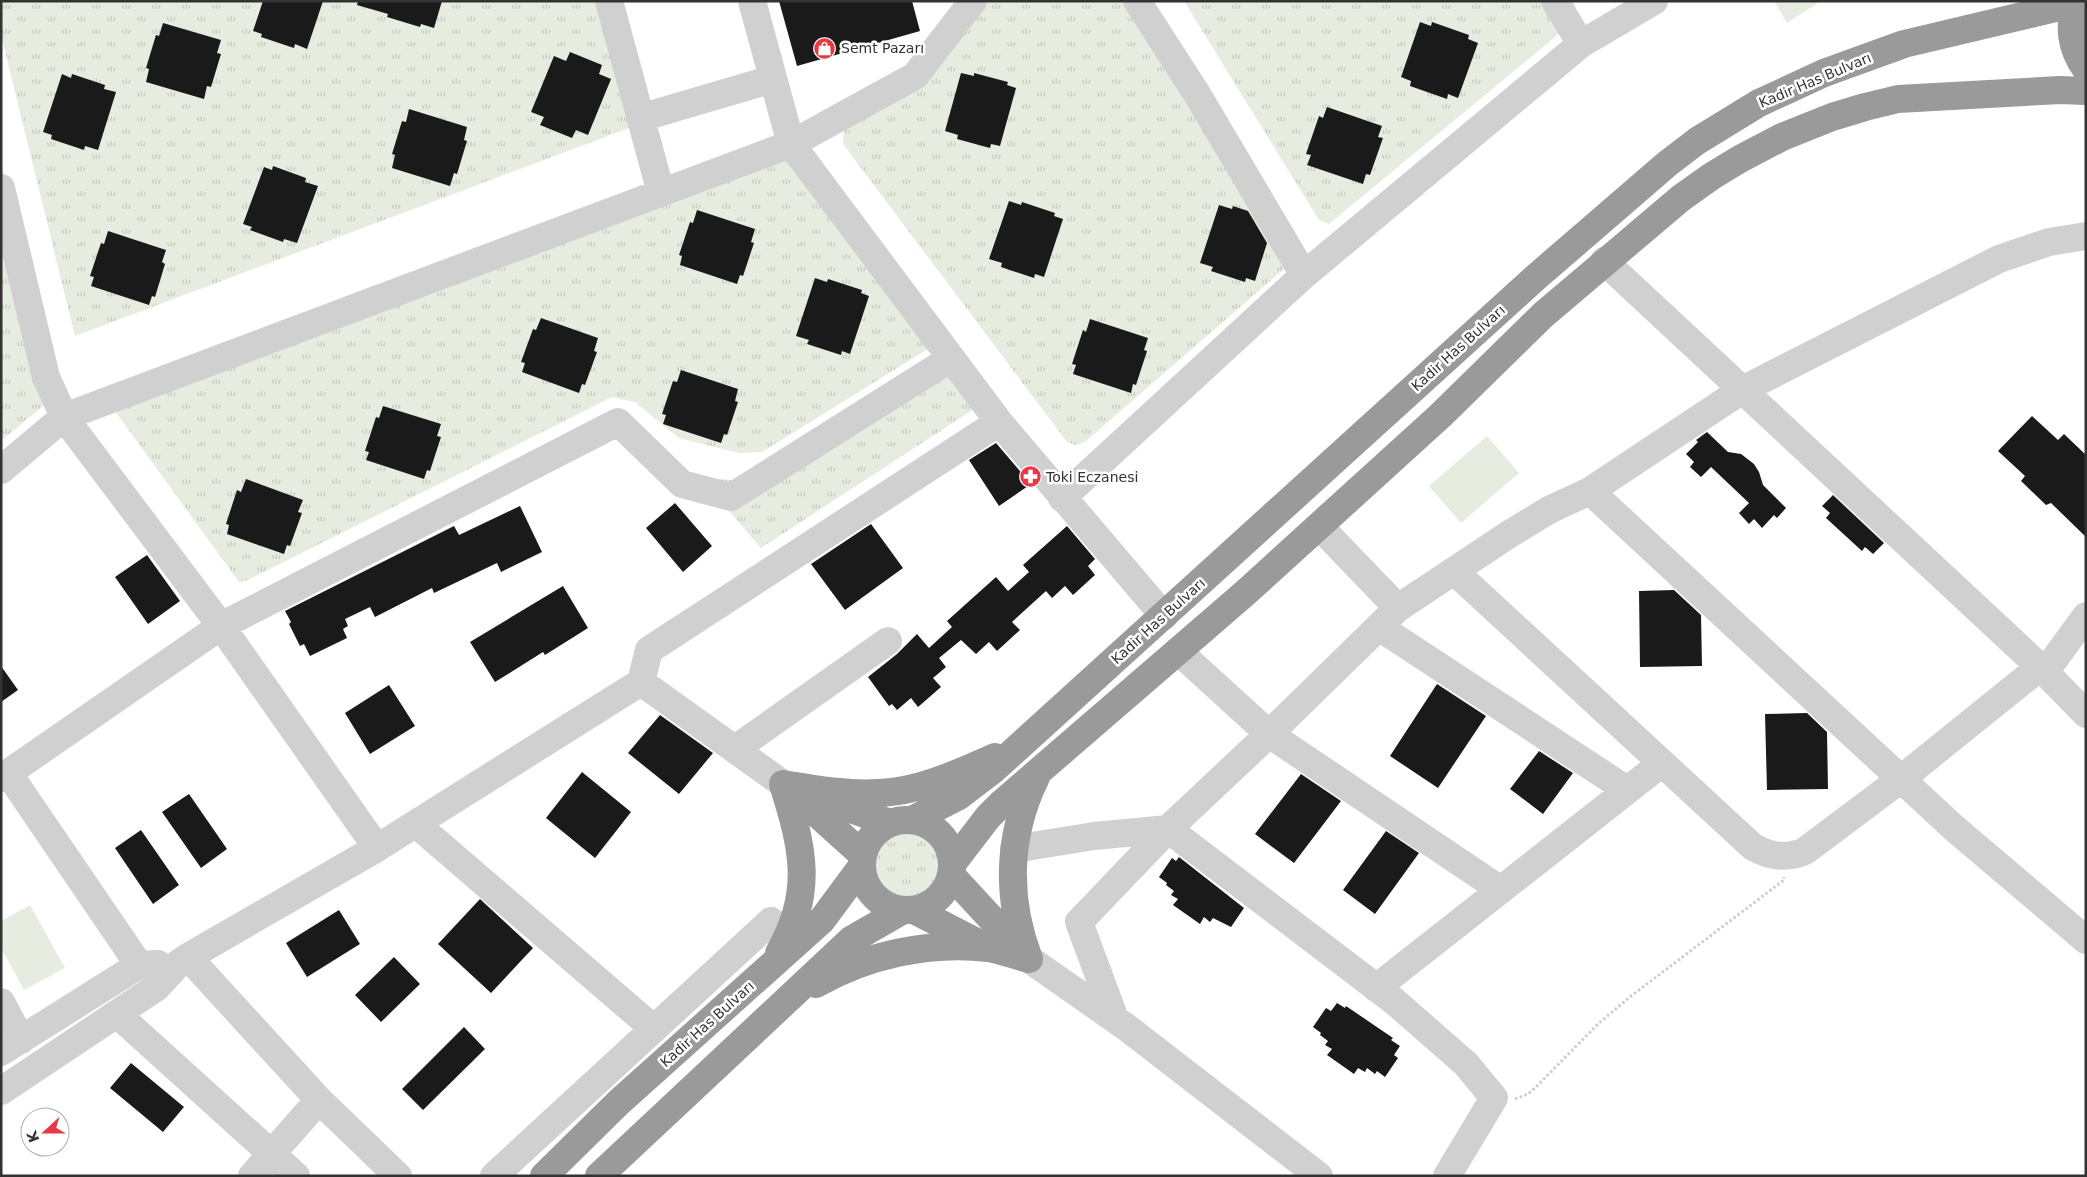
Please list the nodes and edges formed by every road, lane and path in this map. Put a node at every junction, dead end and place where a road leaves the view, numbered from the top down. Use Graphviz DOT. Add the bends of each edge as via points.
graph roads {
  1 [pos="609,1"];
  2 [pos="752,1"];
  3 [pos="1137,1"];
  4 [pos="1555,1"];
  5 [pos="1654,1"];
  6 [pos="969,2"];
  7 [pos="2078,2"];
  8 [pos="1581,44"];
  9 [pos="2086,69"];
  10 [pos="759,83"];
  11 [pos="2086,90"];
  12 [pos="640,118"];
  13 [pos="791,144"];
  14 [pos="1,188"];
  15 [pos="661,193"];
  16 [pos="2086,236"];
  17 [pos="1604,261"];
  18 [pos="1304,275"];
  19 [pos="950,359"];
  20 [pos="1742,390"];
  21 [pos="64,417"];
  22 [pos="999,422"];
  23 [pos="1,470"];
  24 [pos="1590,491"];
  25 [pos="1062,498"];
  26 [pos="1319,526"];
  27 [pos="1454,571"];
  28 [pos="1164,616"];
  29 [pos="2086,616"];
  30 [pos="1389,618"];
  31 [pos="221,626"];
  32 [pos="888,641"];
  33 [pos="1178,651"];
  34 [pos="2043,670"];
  35 [pos="641,682"];
  36 [pos="2086,714"];
  37 [pos="1269,734"];
  38 [pos="1023,743"];
  39 [pos="735,750"];
  40 [pos="1662,763"];
  41 [pos="1040,770"];
  42 [pos="4,775"];
  43 [pos="1901,779"];
  44 [pos="783,784"];
  45 [pos="1627,790"];
  46 [pos="901,822"];
  47 [pos="416,824"];
  48 [pos="1168,829"];
  49 [pos="377,848"];
  50 [pos="1014,849"];
  51 [pos="1789,856"];
  52 [pos="863,861"];
  53 [pos="952,870"];
  54 [pos="1501,890"];
  55 [pos="908,910"];
  56 [pos="771,921"];
  57 [pos="2086,940"];
  58 [pos="989,948"];
  59 [pos="1029,959"];
  60 [pos="184,960"];
  61 [pos="139,965"];
  62 [pos="770,967"];
  63 [pos="1376,988"];
  64 [pos="1,1002"];
  65 [pos="778,1008"];
  66 [pos="117,1014"];
  67 [pos="1115,1019"];
  68 [pos="646,1035"];
  69 [pos="11,1046"];
  70 [pos="664,1062"];
  71 [pos="1,1090"];
  72 [pos="1494,1098"];
  73 [pos="319,1100"];
  74 [pos="271,1155"];
  75 [pos="252,1176"];
  76 [pos="296,1176"];
  77 [pos="398,1176"];
  78 [pos="494,1176"];
  79 [pos="544,1176"];
  80 [pos="600,1176"];
  81 [pos="1319,1176"];
  82 [pos="1447,1176"];
  1 -- 12 [label="street"];
  2 -- 13 [label="street"];
  3 -- 18 [label="street" via="1197,94"];
  4 -- 8 [label="street"];
  5 -- 8 [label="street"];
  6 -- 13 [label="street" via="915,76"];
  7 -- 9 [label="highway" via="2072,21 2072,40 2075,52"];
  7 -- 28 [label="highway, Kadir Has Bulvarı" via="1895,47 1791,87 1697,141 1534,278"];
  8 -- 18 [label="street"];
  10 -- 12 [label="street"];
  11 -- 17 [label="highway" via="1898,99 1832,117 1769,143 1712,176"];
  12 -- 15 [label="street"];
  13 -- 15 [label="street"];
  13 -- 19 [label="street"];
  14 -- 21 [label="street" via="46,377"];
  15 -- 21 [label="street"];
  16 -- 20 [label="street" via="2049,242 1999,259"];
  17 -- 20 [label="street"];
  17 -- 26 [label="highway"];
  18 -- 25 [label="street"];
  19 -- 22 [label="street"];
  19 -- 31 [label="street" via="731,497 682,484 618,422"];
  20 -- 24 [label="street"];
  20 -- 34 [label="street"];
  21 -- 23 [label="street"];
  21 -- 31 [label="street"];
  22 -- 25 [label="street"];
  22 -- 35 [label="street" via="649,650"];
  24 -- 27 [label="street" via="1528,521"];
  24 -- 43 [label="street"];
  25 -- 28 [label="street"];
  26 -- 30 [label="street"];
  26 -- 33 [label="highway"];
  27 -- 30 [label="street"];
  27 -- 40 [label="street"];
  28 -- 38 [label="highway, Kadir Has Bulvarı"];
  29 -- 34 [label="street"];
  30 -- 37 [label="street"];
  30 -- 45 [label="street"];
  31 -- 42 [label="street"];
  31 -- 49 [label="street"];
  32 -- 39 [label="street"];
  33 -- 37 [label="street"];
  33 -- 41 [label="highway"];
  34 -- 36 [label="street"];
  34 -- 43 [label="street"];
  35 -- 39 [label="street"];
  35 -- 47 [label="street"];
  37 -- 48 [label="street"];
  37 -- 54 [label="street"];
  38 -- 44 [label="highway" via="956,774 895,792 858,793"];
  38 -- 46 [label="highway, Kadir Has Bulvarı" via="965,792 936,809"];
  39 -- 44 [label="street"];
  40 -- 45 [label="street"];
  40 -- 51 [label="street" via="1753,847 1771,855"];
  41 -- 50 [label="highway" via="1021,815"];
  41 -- 53 [label="highway" via="988,818"];
  42 -- 61 [label="street"];
  43 -- 51 [label="street" via="1806,851"];
  43 -- 57 [label="street"];
  44 -- 46 [label="highway"];
  44 -- 52 [label="highway"];
  44 -- 62 [label="highway" via="802,852 803,878 789,936"];
  45 -- 54 [label="street"];
  46 -- 52 [label="highway" via="873,836"];
  46 -- 53 [label="highway" via="932,827 940,834 951,853"];
  47 -- 49 [label="street"];
  47 -- 68 [label="street"];
  48 -- 50 [label="street" via="1094,836"];
  48 -- 63 [label="street"];
  48 -- 67 [label="street" via="1079,922"];
  49 -- 60 [label="street"];
  50 -- 59 [label="highway" via="1014,904"];
  51 -- 72 [label="path" via="1784,880 1631,996 1535,1088 1521,1098"];
  52 -- 55 [label="highway" via="864,877 874,896 882,903"];
  52 -- 62 [label="highway, Kadir Has Bulvarı" via="822,920"];
  53 -- 55 [label="highway" via="948,886 938,898 924,907"];
  53 -- 59 [label="highway"];
  54 -- 63 [label="street"];
  55 -- 58 [label="highway"];
  55 -- 65 [label="highway" via="851,940"];
  56 -- 68 [label="street"];
  58 -- 59 [label="highway"];
  58 -- 65 [label="highway" via="930,948 888,955 820,981"];
  59 -- 67 [label="street"];
  60 -- 61 [label="street"];
  60 -- 66 [label="street" via="157,988"];
  60 -- 73 [label="street"];
  61 -- 69 [label="street"];
  62 -- 70 [label="highway, Kadir Has Bulvarı"];
  63 -- 72 [label="street" via="1434,1034 1466,1064"];
  64 -- 69 [label="street"];
  65 -- 80 [label="highway"];
  66 -- 71 [label="street"];
  66 -- 74 [label="street"];
  67 -- 81 [label="street"];
  68 -- 70 [label="street"];
  68 -- 78 [label="street"];
  70 -- 79 [label="highway, Kadir Has Bulvarı"];
  72 -- 82 [label="street"];
  73 -- 74 [label="street"];
  73 -- 77 [label="street"];
  74 -- 75 [label="street"];
  74 -- 76 [label="street"];
}
